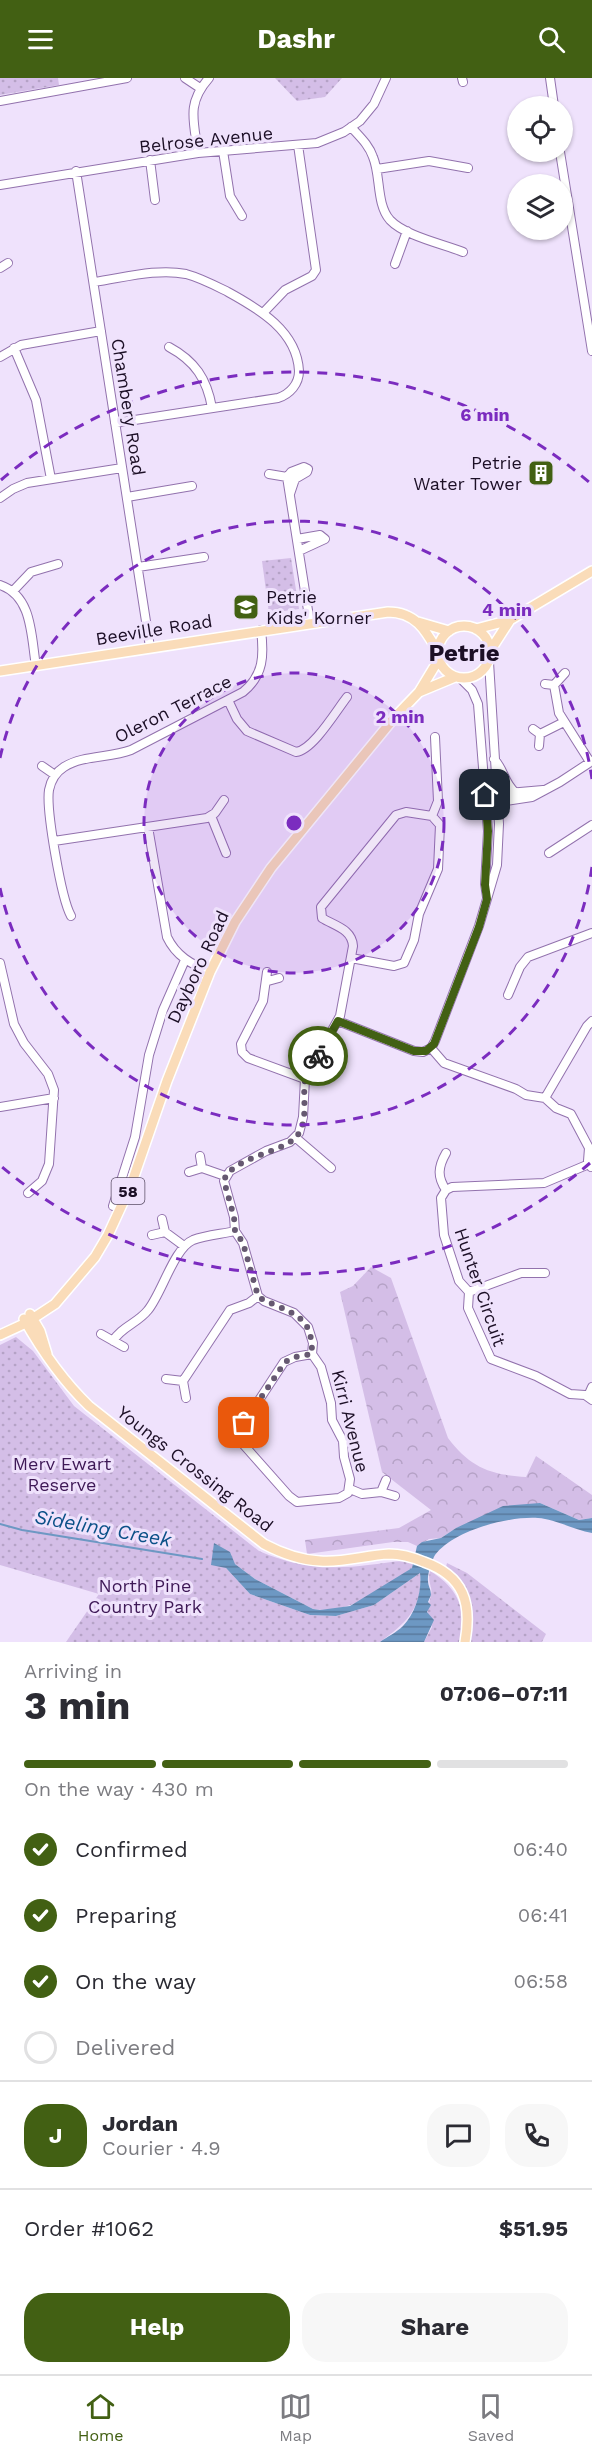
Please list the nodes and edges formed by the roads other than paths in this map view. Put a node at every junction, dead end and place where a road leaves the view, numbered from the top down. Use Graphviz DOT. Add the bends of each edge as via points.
graph roads {
  1 [pos="127,78"];
  2 [pos="185,78"];
  3 [pos="209,78"];
  4 [pos="386,78"];
  5 [pos="550,78"];
  6 [pos="200,88"];
  7 [pos="553,96"];
  8 [pos="0,101"];
  9 [pos="351,127"];
  10 [pos="298,145"];
  11 [pos="223,151"];
  12 [pos="198,153"];
  13 [pos="150,160"];
  14 [pos="562,162"];
  15 [pos="468,168"];
  16 [pos="377,169"];
  17 [pos="76,171"];
  18 [pos="0,185"];
  19 [pos="155,200"];
  20 [pos="242,216"];
  21 [pos="407,231"];
  22 [pos="463,252"];
  23 [pos="8,263"];
  24 [pos="395,264"];
  25 [pos="0,268"];
  26 [pos="94,282"];
  27 [pos="264,312"];
  28 [pos="101,331"];
  29 [pos="169,346"];
  30 [pos="14,348"];
  31 [pos="592,351"];
  32 [pos="0,357"];
  33 [pos="212,408"];
  34 [pos="115,423"];
  35 [pos="311,467"];
  36 [pos="122,468"];
  37 [pos="269,474"];
  38 [pos="291,478"];
  39 [pos="51,479"];
  40 [pos="192,486"];
  41 [pos="127,497"];
  42 [pos="0,498"];
  43 [pos="297,539"];
  44 [pos="299,551"];
  45 [pos="204,557"];
  46 [pos="58,564"];
  47 [pos="138,567"];
  48 [pos="592,571"];
  49 [pos="0,585"];
  50 [pos="13,591"];
  51 [pos="510,620"];
  52 [pos="418,622"];
  53 [pos="310,623"];
  54 [pos="476,629"];
  55 [pos="261,630"];
  56 [pos="449,631"];
  57 [pos="150,648"];
  58 [pos="490,651"];
  59 [pos="438,656"];
  60 [pos="489,662"];
  61 [pos="36,666"];
  62 [pos="0,671"];
  63 [pos="565,673"];
  64 [pos="457,678"];
  65 [pos="545,684"];
  66 [pos="554,685"];
  67 [pos="419,692"];
  68 [pos="347,697"];
  69 [pos="228,700"];
  70 [pos="564,722"];
  71 [pos="435,737"];
  72 [pos="539,746"];
  73 [pos="494,759"];
  74 [pos="591,761"];
  75 [pos="42,766"];
  76 [pos="55,776"];
  77 [pos="545,790"];
  78 [pos="515,792"];
  79 [pos="486,799"];
  80 [pos="497,799"];
  81 [pos="224,800"];
  82 [pos="211,816"];
  83 [pos="432,816"];
  84 [pos="592,825"];
  85 [pos="148,827"];
  86 [pos="54,841"];
  87 [pos="549,853"];
  88 [pos="226,854"];
  89 [pos="487,899"];
  90 [pos="71,916"];
  91 [pos="592,933"];
  92 [pos="351,958"];
  93 [pos="185,960"];
  94 [pos="0,963"];
  95 [pos="210,972"];
  96 [pos="279,978"];
  97 [pos="508,995"];
  98 [pos="338,1021"];
  99 [pos="592,1021"];
  100 [pos="430,1048"];
  101 [pos="305,1079"];
  102 [pos="54,1098"];
  103 [pos="545,1098"];
  104 [pos="0,1107"];
  105 [pos="296,1137"];
  106 [pos="446,1153"];
  107 [pos="200,1156"];
  108 [pos="591,1166"];
  109 [pos="202,1168"];
  110 [pos="332,1168"];
  111 [pos="189,1172"];
  112 [pos="225,1176"];
  113 [pos="446,1190"];
  114 [pos="28,1193"];
  115 [pos="113,1206"];
  116 [pos="162,1219"];
  117 [pos="235,1231"];
  118 [pos="165,1232"];
  119 [pos="152,1234"];
  120 [pos="184,1246"];
  121 [pos="545,1273"];
  122 [pos="66,1290"];
  123 [pos="469,1292"];
  124 [pos="258,1296"];
  125 [pos="49,1309"];
  126 [pos="28,1318"];
  127 [pos="0,1329"];
  128 [pos="15,1329"];
  129 [pos="100,1334"];
  130 [pos="0,1335"];
  131 [pos="38,1336"];
  132 [pos="113,1341"];
  133 [pos="124,1347"];
  134 [pos="312,1354"];
  135 [pos="166,1379"];
  136 [pos="183,1381"];
  137 [pos="592,1387"];
  138 [pos="186,1398"];
  139 [pos="590,1398"];
  140 [pos="386,1480"];
  141 [pos="350,1489"];
  142 [pos="381,1492"];
  143 [pos="395,1496"];
  144 [pos="465,1642"];
  1 -- 8 [label="street"];
  2 -- 6 [label="street"];
  3 -- 6 [label="street"];
  4 -- 9 [label="street, Belrose Avenue" via="374,104"];
  5 -- 7 [label="street"];
  6 -- 12 [label="street" via="192,107"];
  9 -- 10 [label="street, Belrose Avenue" via="327,140"];
  9 -- 16 [label="street" via="368,147"];
  10 -- 11 [label="street, Belrose Avenue"];
  10 -- 27 [label="street" via="316,270 285,290"];
  11 -- 12 [label="street, Belrose Avenue"];
  11 -- 20 [label="street" via="230,196"];
  12 -- 13 [label="street, Belrose Avenue"];
  13 -- 17 [label="street, Belrose Avenue"];
  13 -- 19 [label="street"];
  14 -- 31 [label="street"];
  15 -- 16 [label="street" via="429,161"];
  16 -- 21 [label="street" via="386,214"];
  17 -- 18 [label="street, Belrose Avenue"];
  17 -- 26 [label="street, Chambery Road"];
  21 -- 22 [label="street"];
  21 -- 24 [label="street"];
  23 -- 25 [label="street"];
  26 -- 27 [label="street" via="158,273 186,274"];
  26 -- 28 [label="street, Chambery Road"];
  27 -- 33 [label="street" via="295,352 297,382 278,398"];
  28 -- 30 [label="street"];
  28 -- 34 [label="street, Chambery Road"];
  29 -- 33 [label="street" via="189,359 202,374"];
  30 -- 32 [label="street"];
  30 -- 39 [label="street" via="36,400"];
  33 -- 34 [label="street"];
  34 -- 36 [label="street, Chambery Road"];
  35 -- 38 [label="street" via="291,472"];
  36 -- 39 [label="street"];
  36 -- 41 [label="street, Chambery Road"];
  37 -- 38 [label="street"];
  38 -- 43 [label="street" via="288,490"];
  39 -- 42 [label="street" via="19,486"];
  40 -- 41 [label="street"];
  41 -- 47 [label="street, Chambery Road"];
  43 -- 44 [label="street"];
  43 -- 44 [label="street" via="320,535 326,539"];
  44 -- 53 [label="street"];
  45 -- 47 [label="street"];
  46 -- 50 [label="street" via="31,572"];
  47 -- 57 [label="street, Chambery Road"];
  48 -- 51 [label="main road"];
  49 -- 50 [label="street"];
  50 -- 61 [label="street" via="25,607"];
  51 -- 54 [label="main road"];
  51 -- 58 [label="main road"];
  52 -- 53 [label="main road, Beeville Road" via="396,612"];
  52 -- 56 [label="main road, Beeville Road"];
  52 -- 59 [label="main road"];
  53 -- 55 [label="main road, Beeville Road"];
  54 -- 56 [label="main road" via="464,626"];
  54 -- 58 [label="main road" via="487,639"];
  55 -- 57 [label="main road, Beeville Road"];
  55 -- 69 [label="street, Oleron Terrace" via="264,655 258,675 249,687"];
  56 -- 59 [label="main road, 58" via="440,642"];
  57 -- 61 [label="main road, Beeville Road"];
  58 -- 60 [label="main road"];
  59 -- 64 [label="main road" via="443,668"];
  59 -- 67 [label="main road, Dayboro Road / 58"];
  60 -- 64 [label="main road, 58" via="477,676"];
  60 -- 73 [label="street"];
  61 -- 62 [label="main road, Beeville Road"];
  63 -- 66 [label="street"];
  64 -- 67 [label="main road, Dayboro Road / 58"];
  64 -- 79 [label="street" via="472,690 478,704"];
  65 -- 66 [label="street"];
  66 -- 70 [label="street"];
  67 -- 95 [label="main road, Dayboro Road / 58" via="271,868 235,922"];
  68 -- 69 [label="street" via="302,754 247,731"];
  69 -- 76 [label="street, Oleron Terrace" via="130,750 74,762"];
  70 -- 72 [label="street" via="536,731"];
  70 -- 74 [label="street"];
  71 -- 83 [label="street" via="438,801"];
  73 -- 78 [label="street"];
  73 -- 80 [label="street"];
  74 -- 77 [label="street"];
  75 -- 76 [label="street"];
  76 -- 86 [label="street" via="48,796"];
  77 -- 78 [label="street"];
  77 -- 80 [label="street" via="532,797"];
  78 -- 80 [label="street"];
  79 -- 80 [label="street"];
  79 -- 89 [label="street"];
  80 -- 89 [label="street" via="498,854"];
  81 -- 82 [label="street"];
  82 -- 85 [label="street"];
  82 -- 88 [label="street"];
  83 -- 92 [label="street" via="440,825 438,869 404,963 394,966"];
  83 -- 92 [label="street" via="396,814 323,903 322,918 351,936"];
  84 -- 87 [label="street"];
  85 -- 86 [label="street"];
  85 -- 93 [label="street" via="164,929 170,944"];
  86 -- 90 [label="street" via="63,899"];
  89 -- 100 [label="street"];
  91 -- 97 [label="street" via="528,957"];
  92 -- 98 [label="street"];
  93 -- 95 [label="street"];
  93 -- 115 [label="street, Dayboro Road" via="149,1055 135,1137"];
  94 -- 102 [label="street" via="14,1024 52,1081"];
  95 -- 122 [label="main road, Dayboro Road / 58" via="116,1220 95,1257"];
  96 -- 101 [label="street" via="268,976 261,1006 241,1044 242,1052 248,1058"];
  98 -- 100 [label="street" via="414,1051"];
  98 -- 101 [label="street"];
  99 -- 103 [label="street"];
  100 -- 103 [label="street" via="444,1063 526,1095"];
  101 -- 105 [label="street" via="303,1117"];
  102 -- 104 [label="street"];
  102 -- 114 [label="street" via="49,1164 42,1181"];
  103 -- 108 [label="street" via="574,1117 589,1148"];
  105 -- 110 [label="street"];
  105 -- 112 [label="street"];
  106 -- 113 [label="street, Hunter Circuit" via="439,1175"];
  107 -- 109 [label="street"];
  108 -- 113 [label="street" via="544,1184"];
  109 -- 111 [label="street"];
  109 -- 112 [label="street"];
  112 -- 117 [label="street"];
  113 -- 123 [label="street, Hunter Circuit" via="441,1198 444,1235 459,1281"];
  116 -- 118 [label="street"];
  117 -- 120 [label="street"];
  117 -- 124 [label="street" via="243,1243"];
  118 -- 119 [label="street"];
  118 -- 120 [label="street"];
  120 -- 132 [label="street" via="148,1310"];
  121 -- 123 [label="street" via="521,1273"];
  122 -- 125 [label="main road, Dayboro Road / 58"];
  122 -- 126 [label="main road, Dayboro Road / 58"];
  123 -- 139 [label="street, Hunter Circuit" via="468,1308 491,1359 570,1394"];
  124 -- 134 [label="street, Kirri Avenue" via="305,1322 312,1337"];
  124 -- 136 [label="street" via="230,1310"];
  125 -- 126 [label="main road, Dayboro Road / 58"];
  125 -- 131 [label="main road"];
  126 -- 127 [label="main road, Dayboro Road / 58"];
  126 -- 128 [label="main road, Dayboro Road / 58"];
  126 -- 131 [label="main road, Youngs Crossing Road"];
  128 -- 130 [label="main road, Dayboro Road / 58"];
  128 -- 131 [label="main road"];
  129 -- 132 [label="street"];
  131 -- 144 [label="main road, Youngs Crossing Road" via="47,1356 72,1389 98,1414 264,1544 294,1557 319,1561 387,1554 433,1565 456,1582 464,1596 468,1610"];
  132 -- 133 [label="street"];
  134 -- 141 [label="street, Kirri Avenue" via="321,1367 332,1420 343,1441"];
  134 -- 141 [label="street, Kirri Avenue" via="285,1362 244,1423 240,1439 297,1502 339,1498"];
  135 -- 136 [label="street"];
  136 -- 138 [label="street"];
  137 -- 139 [label="street"];
  140 -- 142 [label="street"];
  141 -- 142 [label="street" via="362,1494"];
  142 -- 143 [label="street"];
}
